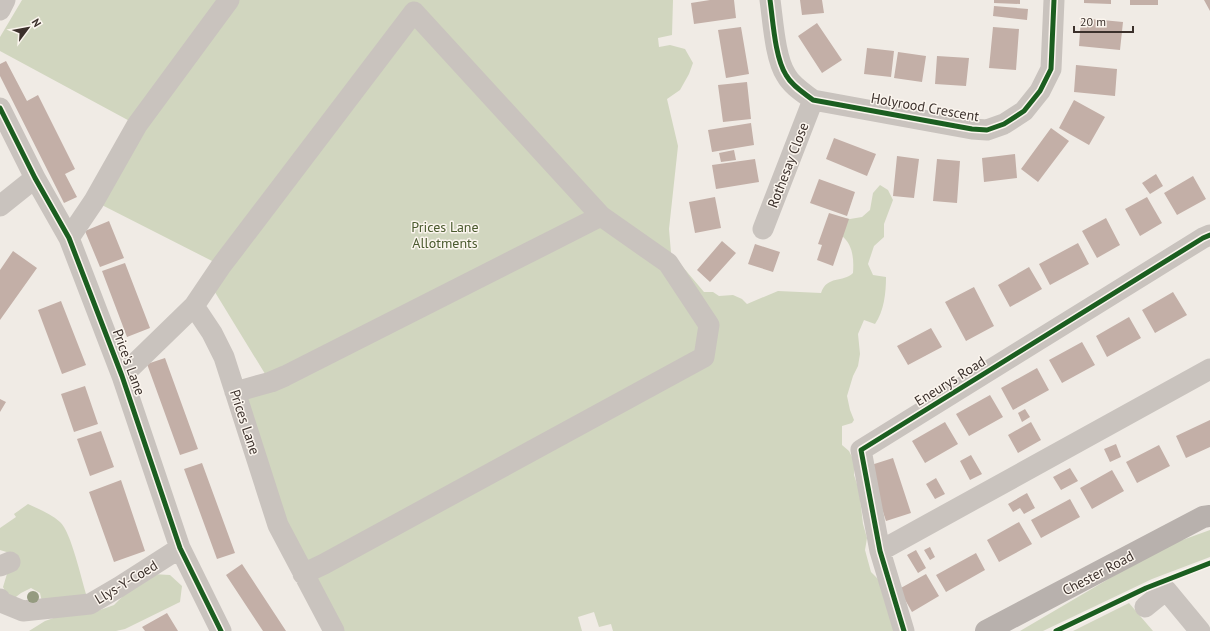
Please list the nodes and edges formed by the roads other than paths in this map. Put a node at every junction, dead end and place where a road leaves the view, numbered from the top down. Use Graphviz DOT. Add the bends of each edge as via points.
graph roads {
  1 [pos="5,0"];
  2 [pos="229,0"];
  3 [pos="770,0"];
  4 [pos="1054,0"];
  5 [pos="0,10"];
  6 [pos="813,100"];
  7 [pos="0,108"];
  8 [pos="35,178"];
  9 [pos="0,206"];
  10 [pos="601,216"];
  11 [pos="763,229"];
  12 [pos="69,238"];
  13 [pos="1208,242"];
  14 [pos="194,306"];
  15 [pos="1210,369"];
  16 [pos="122,376"];
  17 [pos="235,392"];
  18 [pos="1210,516"];
  19 [pos="180,548"];
  20 [pos="880,550"];
  21 [pos="303,574"];
  22 [pos="0,599"];
  23 [pos="1145,607"];
  24 [pos="221,631"];
  25 [pos="334,631"];
  26 [pos="904,631"];
  27 [pos="986,631"];
  28 [pos="1200,631"];
  1 -- 5 [label="street"];
  2 -- 12 [label="street" via="137,125 94,201"];
  3 -- 6 [label="street, Holyrood Crescent" via="778,56 786,75 797,88"];
  4 -- 6 [label="street, Holyrood Crescent" via="1052,69 1040,91 1024,111 1004,124 987,130 972,130"];
  6 -- 11 [label="street, Rothesay Close"];
  7 -- 8 [label="street, Price's Lane"];
  8 -- 9 [label="street"];
  8 -- 12 [label="street, Price's Lane"];
  10 -- 14 [label="street" via="414,12 221,266"];
  10 -- 17 [label="street" via="285,376"];
  10 -- 21 [label="street" via="668,263 709,325 704,356"];
  12 -- 16 [label="street, Price's Lane"];
  13 -- 20 [label="street, Eneurys Road" via="861,450"];
  14 -- 16 [label="street"];
  14 -- 17 [label="street, Prices Lane" via="219,346"];
  15 -- 20 [label="street"];
  16 -- 19 [label="street, Price's Lane"];
  17 -- 21 [label="street, Prices Lane" via="278,525"];
  18 -- 27 [label="main road, Chester Road" via="1203,517"];
  19 -- 22 [label="street, Llys-Y-Coed" via="90,604 23,611 1,602"];
  19 -- 24 [label="street, Price's Lane"];
  20 -- 26 [label="street, Eneurys Road"];
  21 -- 25 [label="street, Prices Lane"];
  23 -- 28 [label="street" via="1166,590"];
}
